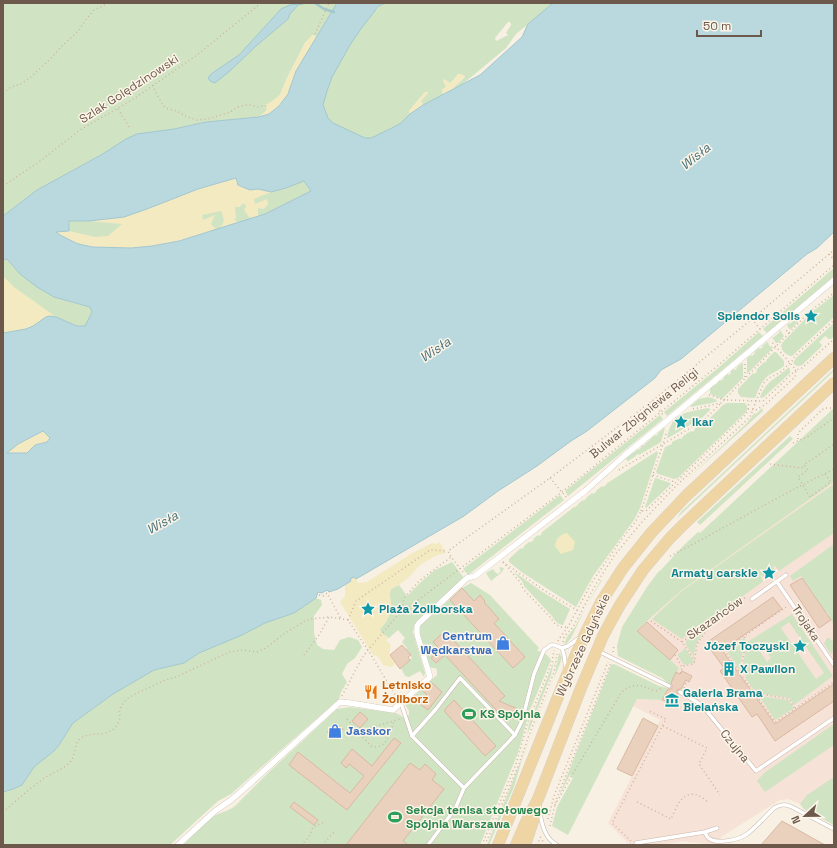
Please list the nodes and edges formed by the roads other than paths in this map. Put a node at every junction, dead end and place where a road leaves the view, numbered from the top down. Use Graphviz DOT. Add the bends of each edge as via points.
graph roads {
  1 [pos="834,280"];
  2 [pos="834,358"];
  3 [pos="834,383"];
  4 [pos="786,575"];
  5 [pos="777,582"];
  6 [pos="752,599"];
  7 [pos="586,632"];
  8 [pos="561,648"];
  9 [pos="597,651"];
  10 [pos="834,665"];
  11 [pos="566,677"];
  12 [pos="669,686"];
  13 [pos="680,692"];
  14 [pos="401,703"];
  15 [pos="834,718"];
  16 [pos="515,735"];
  17 [pos="412,736"];
  18 [pos="464,788"];
  19 [pos="538,798"];
  20 [pos="717,828"];
  21 [pos="834,829"];
  22 [pos="705,832"];
  23 [pos="635,844"];
  24 [pos="178,845"];
  25 [pos="428,845"];
  26 [pos="498,845"];
  27 [pos="516,845"];
  28 [pos="525,845"];
  29 [pos="557,845"];
  1 -- 14 [label="street" via="585,491 475,576 467,578 419,623 417,634 430,677"];
  2 -- 7 [label="main road, Wybrzeże Gdyńskie" via="686,496 656,528 623,568 601,602"];
  3 -- 9 [label="main road, Wybrzeże Gdyńskie" via="698,509 665,543 620,605"];
  4 -- 5 [label="lane, Skazańców"];
  5 -- 6 [label="lane, Skazańców"];
  5 -- 10 [label="lane, Trojaka"];
  7 -- 8 [label="lane" via="568,646"];
  7 -- 11 [label="main road, Wybrzeże Gdyńskie"];
  8 -- 11 [label="lane"];
  8 -- 16 [label="lane" via="552,645 542,654 522,721"];
  9 -- 12 [label="lane"];
  9 -- 19 [label="main road, Wybrzeże Gdyńskie"];
  11 -- 26 [label="main road, Wybrzeże Gdyńskie"];
  13 -- 15 [label="lane, Czujna" via="706,709 756,771"];
  14 -- 17 [label="lane"];
  14 -- 24 [label="street" via="393,710 340,702"];
  16 -- 17 [label="lane" via="460,678"];
  16 -- 18 [label="lane"];
  17 -- 18 [label="lane"];
  18 -- 25 [label="lane" via="455,810"];
  19 -- 27 [label="main road, Wybrzeże Gdyńskie"];
  19 -- 28 [label="main road"];
  19 -- 29 [label="lane" via="546,834"];
  20 -- 22 [label="lane"];
  21 -- 22 [label="lane" via="792,807 779,805 746,835 739,838 721,842 711,840"];
  22 -- 23 [label="lane"];
}
